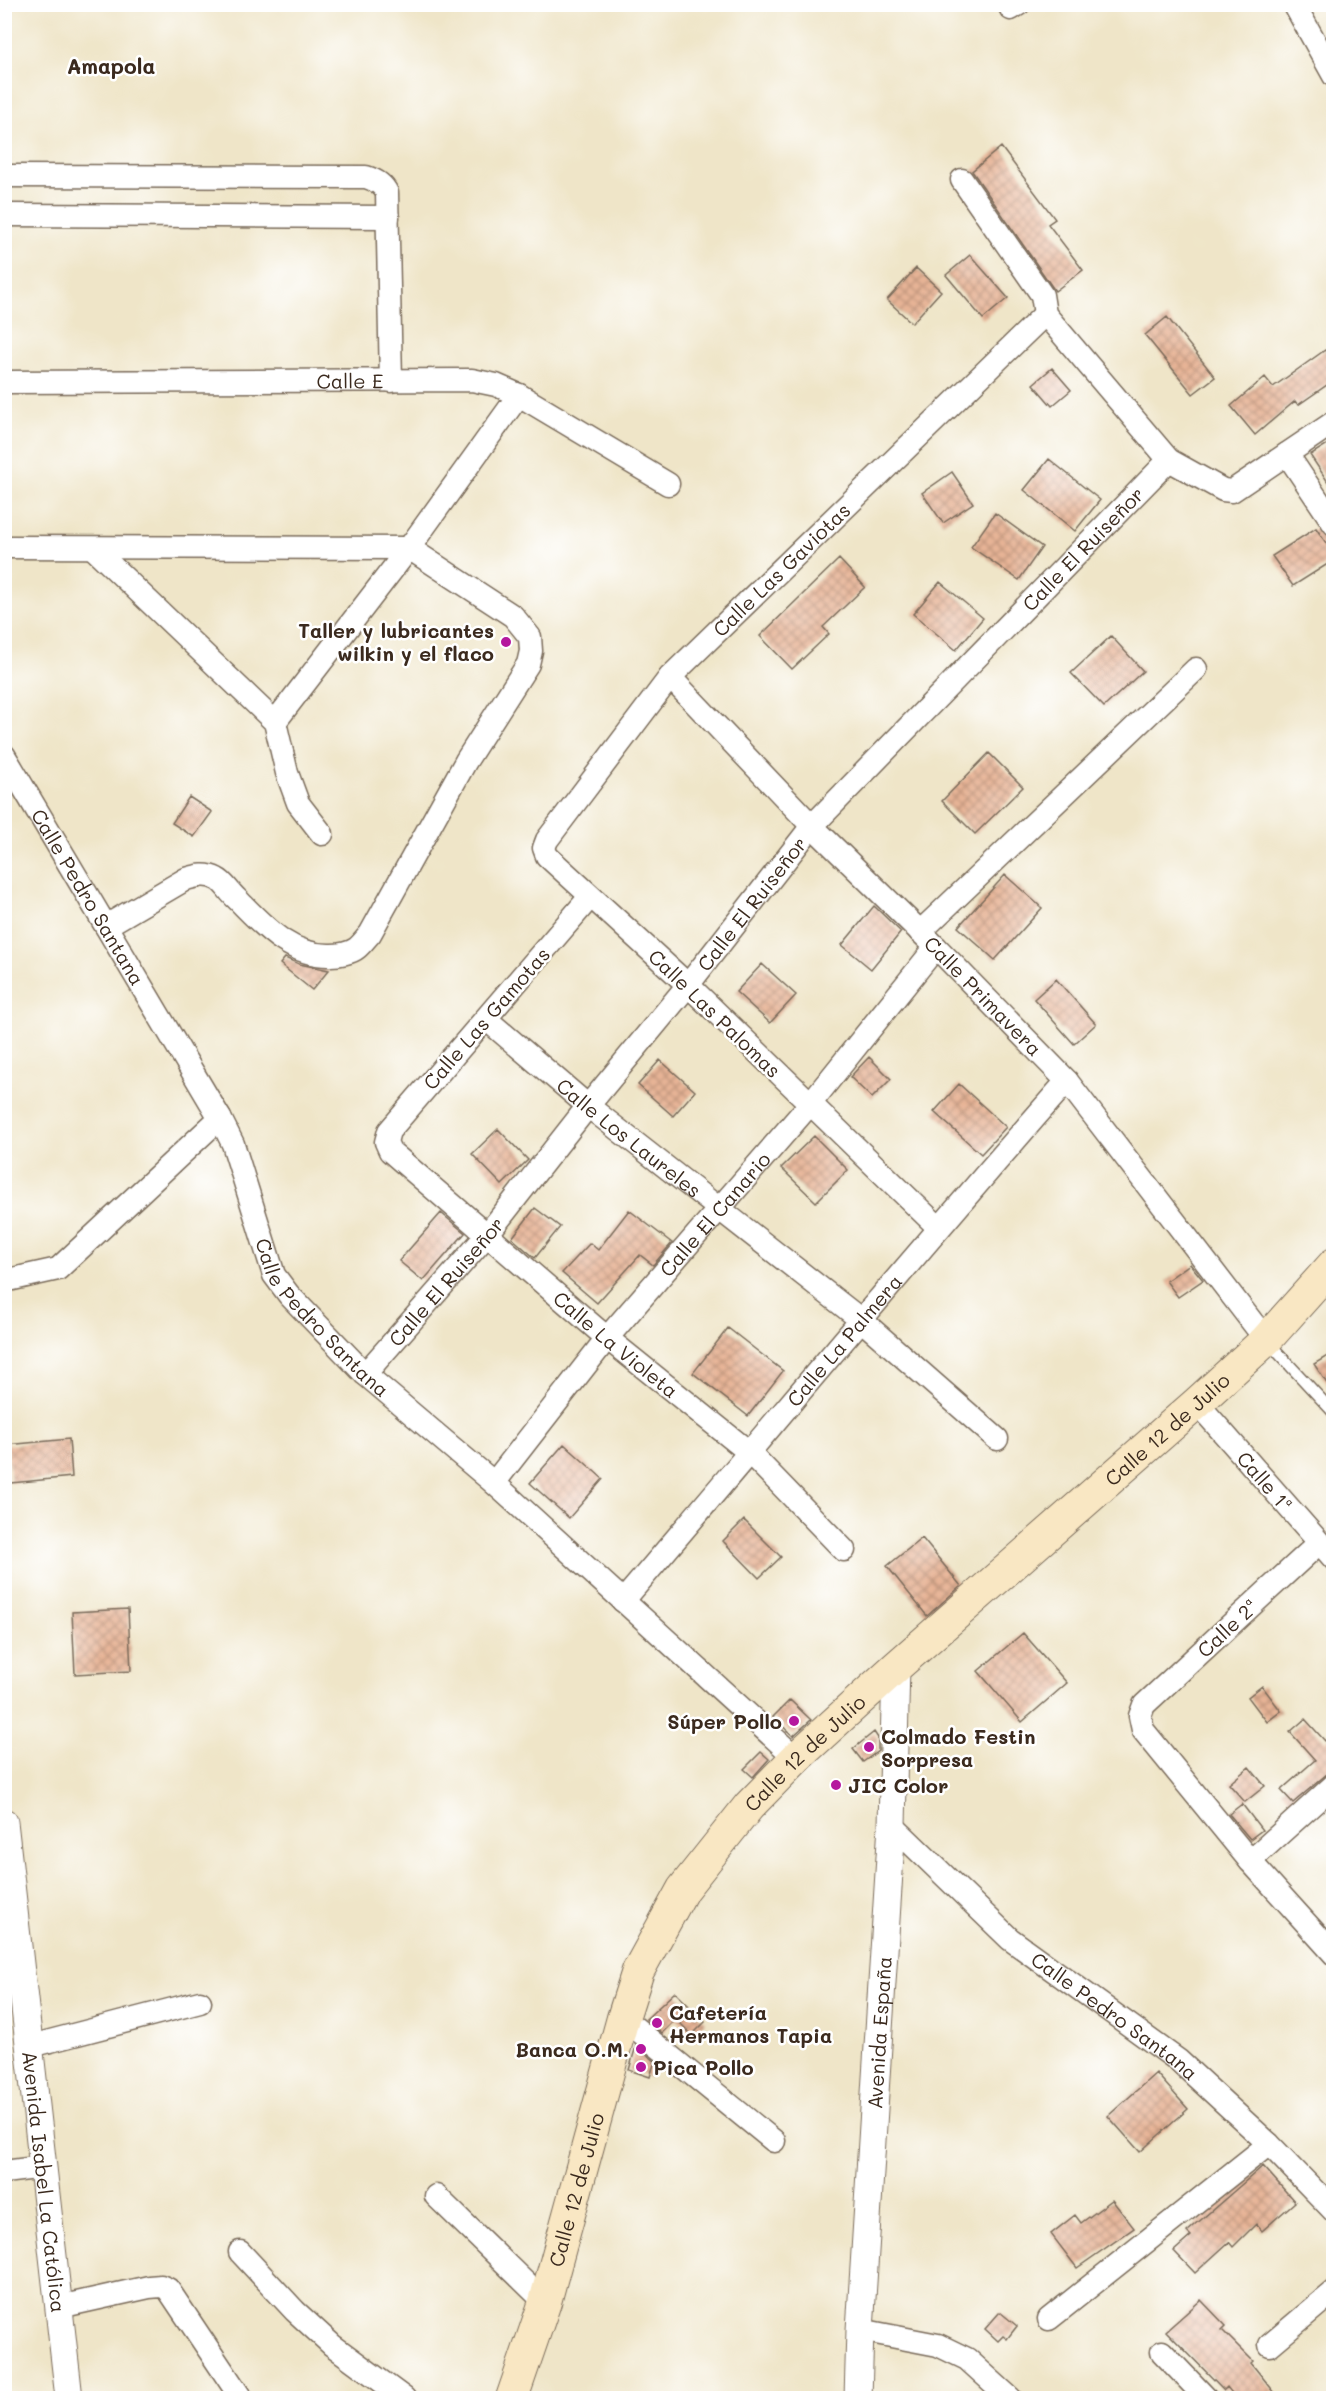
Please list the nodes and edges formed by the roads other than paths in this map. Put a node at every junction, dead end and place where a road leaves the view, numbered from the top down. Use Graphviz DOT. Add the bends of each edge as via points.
graph roads {
  1 [pos="1294,4"];
  2 [pos="1334,76"];
  3 [pos="4,176"];
  4 [pos="962,180"];
  5 [pos="4,215"];
  6 [pos="388,217"];
  7 [pos="1045,314"];
  8 [pos="392,381"];
  9 [pos="4,382"];
  10 [pos="519,394"];
  11 [pos="1334,422"];
  12 [pos="1287,454"];
  13 [pos="1169,460"];
  14 [pos="668,484"];
  15 [pos="1334,524"];
  16 [pos="4,547"];
  17 [pos="93,548"];
  18 [pos="409,548"];
  19 [pos="1196,669"];
  20 [pos="670,677"];
  21 [pos="275,722"];
  22 [pos="4,755"];
  23 [pos="812,825"];
  24 [pos="322,834"];
  25 [pos="544,848"];
  26 [pos="590,897"];
  27 [pos="106,926"];
  28 [pos="928,939"];
  29 [pos="688,985"];
  30 [pos="486,1019"];
  31 [pos="1067,1081"];
  32 [pos="810,1104"];
  33 [pos="588,1106"];
  34 [pos="220,1118"];
  35 [pos="386,1142"];
  36 [pos="718,1209"];
  37 [pos="938,1227"];
  38 [pos="486,1236"];
  39 [pos="1334,1264"];
  40 [pos="4,1281"];
  41 [pos="860,1319"];
  42 [pos="607,1338"];
  43 [pos="1266,1340"];
  44 [pos="365,1374"];
  45 [pos="1197,1403"];
  46 [pos="1334,1413"];
  47 [pos="997,1439"];
  48 [pos="750,1453"];
  49 [pos="494,1483"];
  50 [pos="844,1550"];
  51 [pos="1326,1551"];
  52 [pos="622,1601"];
  53 [pos="896,1667"];
  54 [pos="796,1758"];
  55 [pos="1334,1785"];
  56 [pos="4,1822"];
  57 [pos="892,1825"];
  58 [pos="1250,1861"];
  59 [pos="1334,1954"];
  60 [pos="200,2002"];
  61 [pos="622,2018"];
  62 [pos="31,2046"];
  63 [pos="774,2141"];
  64 [pos="1269,2144"];
  65 [pos="44,2167"];
  66 [pos="4,2172"];
  67 [pos="436,2196"];
  68 [pos="1334,2211"];
  69 [pos="240,2252"];
  70 [pos="1334,2291"];
  71 [pos="545,2302"];
  72 [pos="59,2307"];
  73 [pos="1049,2319"];
  74 [pos="860,2330"];
  75 [pos="1270,2345"];
  76 [pos="1162,2352"];
  77 [pos="69,2398"];
  78 [pos="241,2398"];
  79 [pos="404,2398"];
  80 [pos="512,2398"];
  81 [pos="858,2398"];
  82 [pos="1010,2398"];
  83 [pos="1206,2398"];
  1 -- 2 [label="street"];
  3 -- 6 [label="street" via="366,177 380,183 387,193"];
  4 -- 7 [label="street" via="1042,295"];
  5 -- 6 [label="street"];
  6 -- 8 [label="street"];
  7 -- 13 [label="street"];
  7 -- 20 [label="street, Calle Las Gaviotas"];
  8 -- 9 [label="street, Calle E"];
  8 -- 10 [label="street, Calle E" via="472,380"];
  10 -- 14 [label="street, Calle E"];
  10 -- 18 [label="street"];
  11 -- 12 [label="street"];
  12 -- 13 [label="street" via="1232,491 1223,490"];
  12 -- 15 [label="street"];
  13 -- 23 [label="street, Calle El Ruiseñor"];
  16 -- 17 [label="street"];
  17 -- 18 [label="street"];
  17 -- 21 [label="street"];
  18 -- 21 [label="street"];
  18 -- 27 [label="street" via="513,616 530,637 531,651 528,664 466,761 370,934 356,949 337,955 316,956 294,949 275,937 220,880 199,875"];
  19 -- 28 [label="street, Calle El Canario"];
  20 -- 23 [label="street, Calle Primavera"];
  20 -- 25 [label="street, Calle Las Gaviotas"];
  21 -- 24 [label="street" via="286,773 298,803"];
  22 -- 27 [label="street, Calle Pedro Santana"];
  23 -- 28 [label="street, Calle Primavera"];
  23 -- 29 [label="street, Calle El Ruiseñor"];
  25 -- 26 [label="street, Calle Las Palomas"];
  26 -- 29 [label="street, Calle Las Palomas"];
  26 -- 30 [label="street, Calle Las Gamotas"];
  27 -- 34 [label="street, Calle Pedro Santana"];
  28 -- 31 [label="street, Calle Primavera"];
  28 -- 32 [label="street, Calle El Canario"];
  29 -- 32 [label="street, Calle Las Palomas"];
  29 -- 33 [label="street, Calle El Ruiseñor"];
  30 -- 33 [label="street, Calle Los Laureles"];
  30 -- 35 [label="street, Calle Las Gamotas" via="389,1131"];
  31 -- 37 [label="street, Calle La Palmera"];
  31 -- 43 [label="street, Calle Primavera"];
  32 -- 36 [label="street, Calle El Canario"];
  32 -- 37 [label="street, Calle Las Palomas"];
  33 -- 36 [label="street, Calle Los Laureles"];
  33 -- 38 [label="street, Calle El Ruiseñor"];
  34 -- 40 [label="street" via="58,1269"];
  34 -- 44 [label="street, Calle Pedro Santana" via="233,1144 274,1275"];
  35 -- 38 [label="street, Calle La Violeta" via="390,1151"];
  36 -- 41 [label="street, Calle Los Laureles"];
  36 -- 42 [label="street, Calle El Canario"];
  37 -- 41 [label="street, Calle La Palmera"];
  38 -- 42 [label="street, Calle La Violeta"];
  38 -- 44 [label="street, Calle El Ruiseñor"];
  39 -- 43 [label="main road, Calle 12 de Julio"];
  41 -- 47 [label="street, Calle Los Laureles"];
  41 -- 48 [label="street, Calle La Palmera"];
  42 -- 48 [label="street, Calle La Violeta"];
  42 -- 49 [label="street, Calle El Canario"];
  43 -- 45 [label="main road, Calle 12 de Julio"];
  43 -- 46 [label="lane"];
  44 -- 49 [label="street, Calle Pedro Santana"];
  45 -- 51 [label="street, Calle 1ª"];
  45 -- 53 [label="main road, Calle 12 de Julio"];
  48 -- 50 [label="street, Calle La Violeta"];
  48 -- 52 [label="street, Calle La Palmera"];
  49 -- 52 [label="street, Calle Pedro Santana"];
  51 -- 58 [label="street, Calle 2ª" via="1144,1705 1140,1716 1143,1730"];
  52 -- 54 [label="street, Calle Pedro Santana"];
  53 -- 54 [label="main road, Calle 12 de Julio"];
  53 -- 57 [label="street, Avenida España"];
  54 -- 61 [label="main road, Calle 12 de Julio" via="749,1806 683,1888 639,1971"];
  55 -- 58 [label="street"];
  56 -- 62 [label="street, Avenida Isabel La Católica"];
  57 -- 64 [label="street, Calle Pedro Santana" via="1010,1939 1179,2061"];
  57 -- 74 [label="street, Avenida España"];
  58 -- 59 [label="street"];
  60 -- 62 [label="street"];
  61 -- 63 [label="street"];
  61 -- 71 [label="main road, Calle 12 de Julio"];
  62 -- 65 [label="street, Avenida Isabel La Católica"];
  64 -- 68 [label="street, Calle Pedro Santana"];
  64 -- 73 [label="street"];
  65 -- 66 [label="street"];
  65 -- 72 [label="street, Avenida Isabel La Católica"];
  67 -- 71 [label="street"];
  69 -- 79 [label="street" via="332,2345"];
  70 -- 75 [label="street"];
  71 -- 80 [label="main road, Calle 12 de Julio"];
  72 -- 77 [label="street, Avenida Isabel La Católica"];
  72 -- 78 [label="street" via="149,2287 168,2289"];
  74 -- 81 [label="street, Avenida España"];
  74 -- 82 [label="street" via="939,2345 967,2359"];
  76 -- 83 [label="street"];
}
